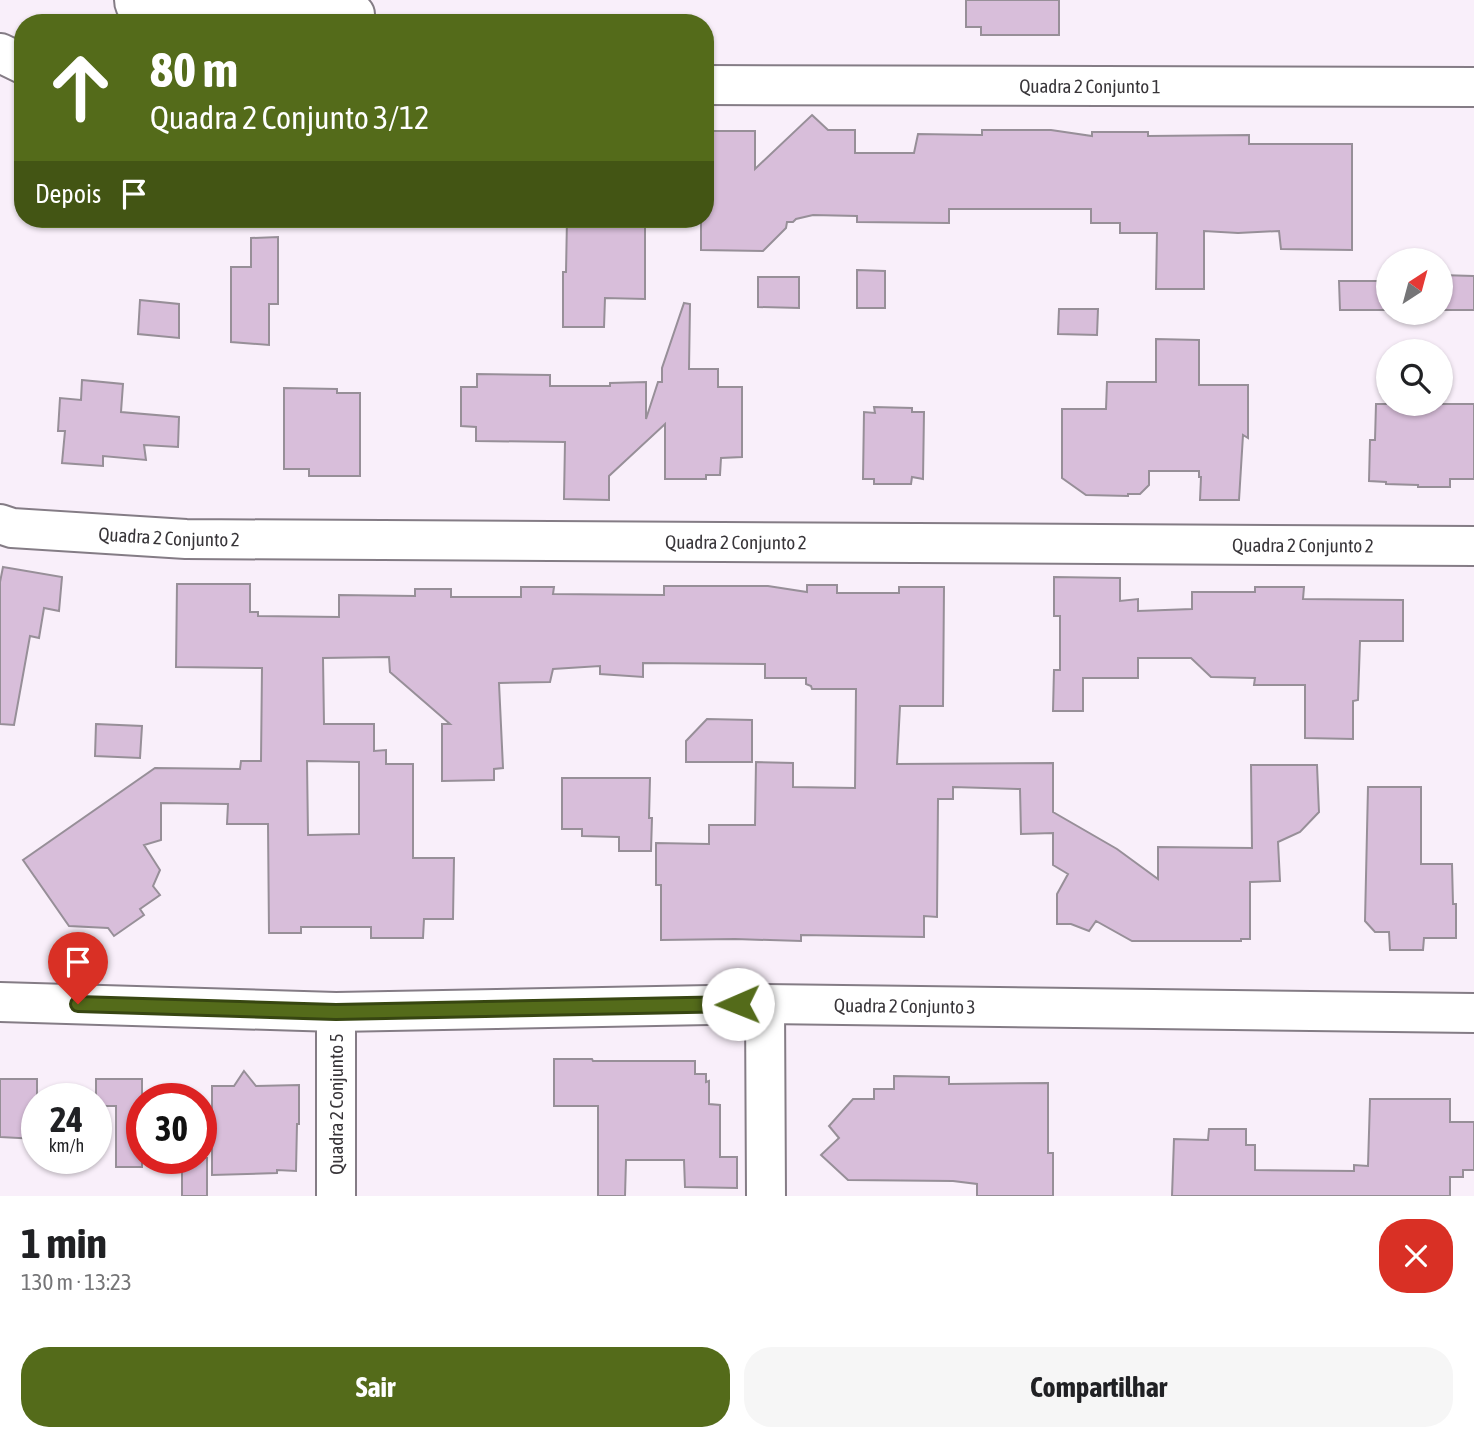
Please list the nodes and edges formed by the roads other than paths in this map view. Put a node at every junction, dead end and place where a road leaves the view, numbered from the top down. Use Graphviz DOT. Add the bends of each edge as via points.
graph roads {
  1 [pos="134,0"];
  2 [pos="355,14"];
  3 [pos="714,85"];
  4 [pos="1474,87"];
  5 [pos="0,524"];
  6 [pos="1474,546"];
  7 [pos="0,1002"];
  8 [pos="765,1004"];
  9 [pos="336,1012"];
  10 [pos="1474,1013"];
  11 [pos="336,1196"];
  12 [pos="766,1196"];
  1 -- 2 [label="street" via="139,10 148,14"];
  3 -- 4 [label="street, Quadra 2 Conjunto 1"];
  5 -- 6 [label="street, Quadra 2 Conjunto 2" via="186,539"];
  7 -- 9 [label="street, Quadra 2 Conjunto 3"];
  8 -- 9 [label="street, Quadra 2 Conjunto 3"];
  8 -- 10 [label="street, Quadra 2 Conjunto 3"];
  8 -- 12 [label="street"];
  9 -- 11 [label="street, Quadra 2 Conjunto 5"];
}
